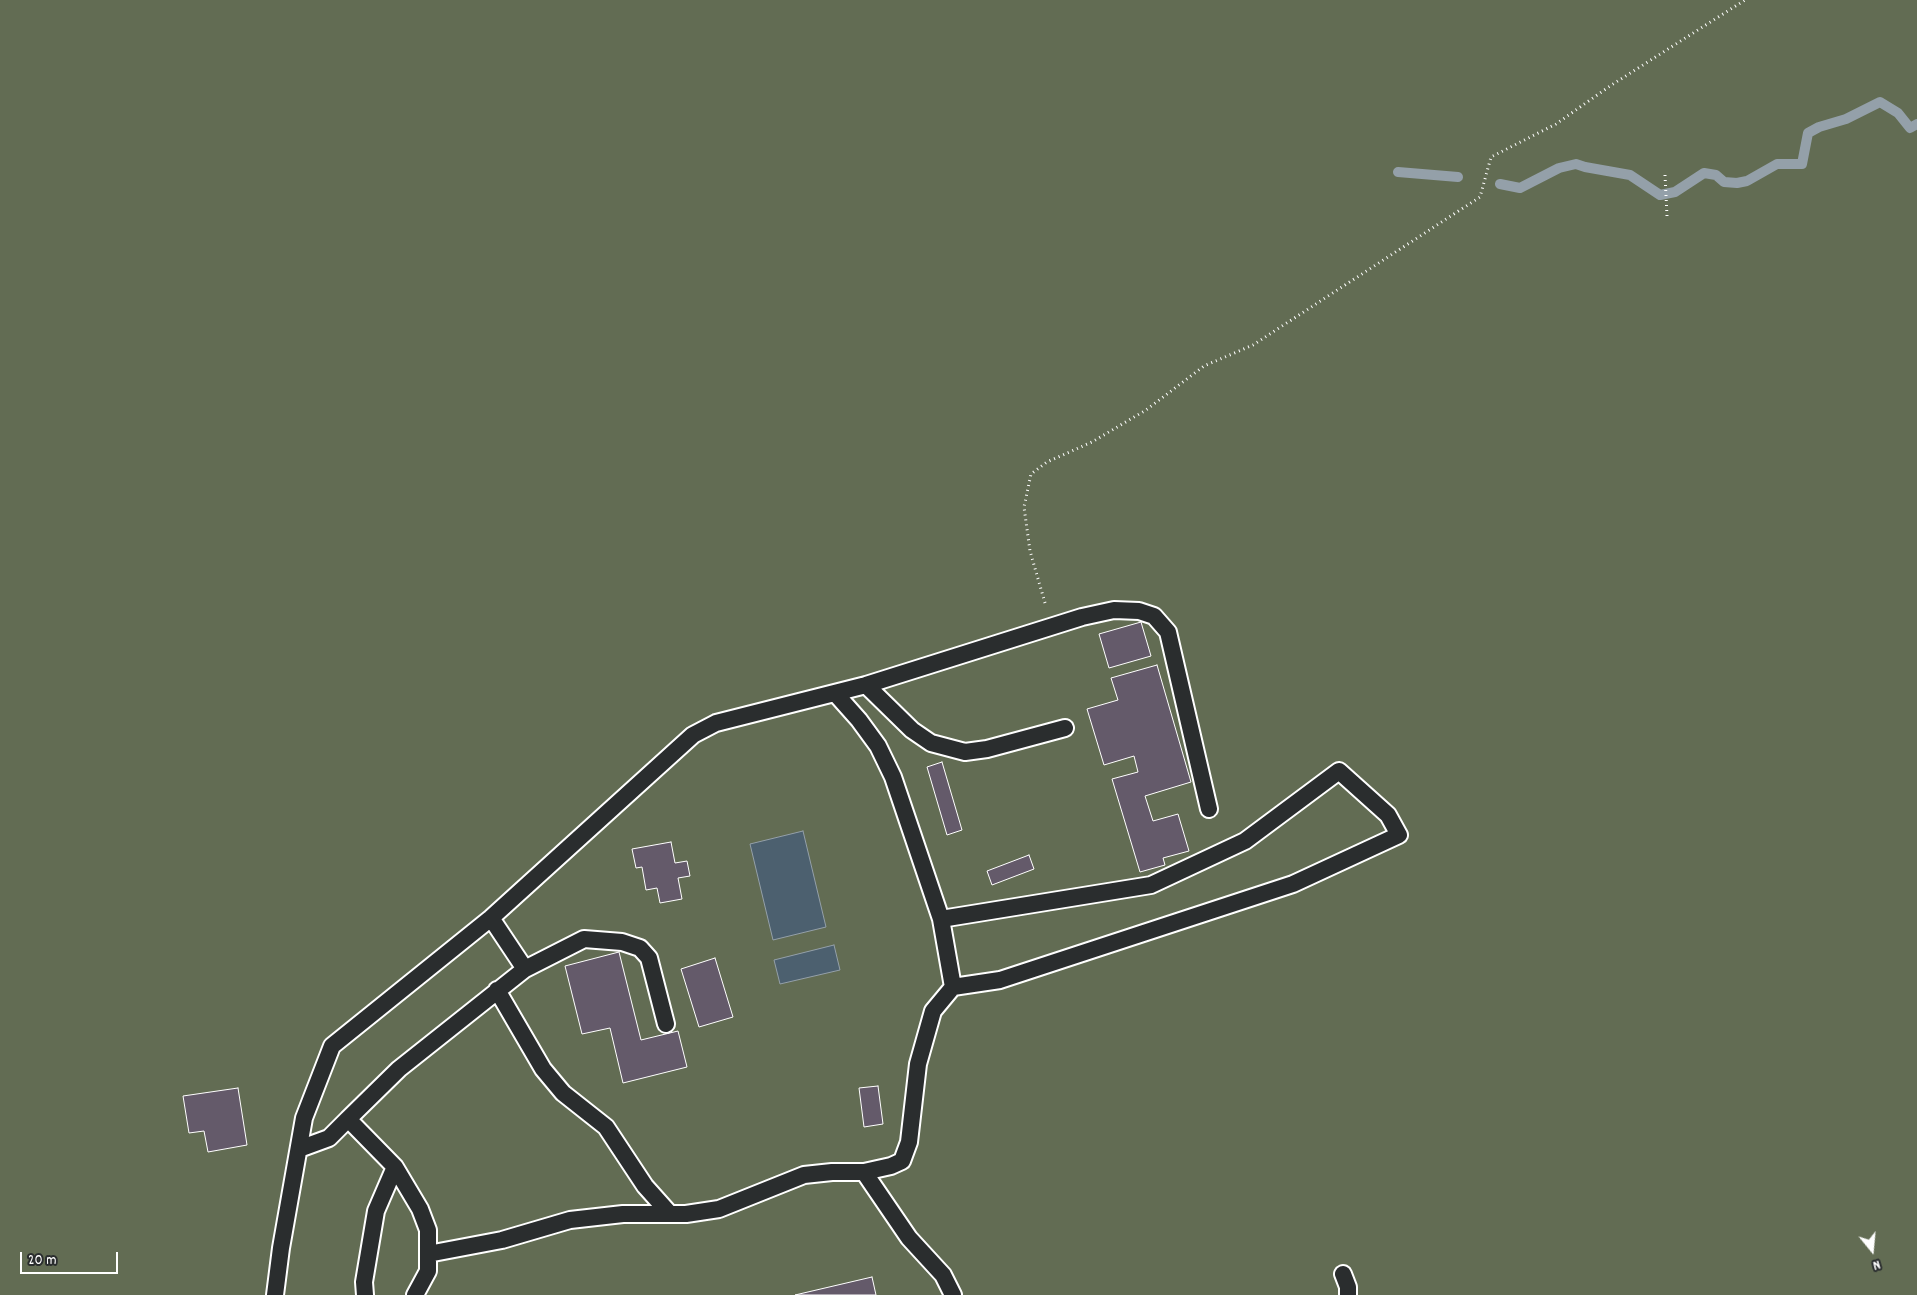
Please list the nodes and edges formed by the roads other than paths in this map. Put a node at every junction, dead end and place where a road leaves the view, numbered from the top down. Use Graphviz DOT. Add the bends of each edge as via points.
graph roads {
  1 [pos="866,685"];
  2 [pos="834,693"];
  3 [pos="1065,728"];
  4 [pos="1209,809"];
  5 [pos="491,918"];
  6 [pos="941,919"];
  7 [pos="525,969"];
  8 [pos="953,987"];
  9 [pos="498,990"];
  10 [pos="666,1024"];
  11 [pos="348,1119"];
  12 [pos="298,1149"];
  13 [pos="395,1167"];
  14 [pos="864,1172"];
  15 [pos="670,1214"];
  16 [pos="428,1254"];
  17 [pos="1343,1274"];
  18 [pos="275,1295"];
  19 [pos="365,1295"];
  20 [pos="415,1295"];
  21 [pos="953,1295"];
  22 [pos="1348,1295"];
  1 -- 2 [label="lane"];
  1 -- 3 [label="lane" via="912,730 931,742 965,752"];
  1 -- 4 [label="lane" via="1082,617 1114,610 1139,611 1154,616 1168,632"];
  2 -- 5 [label="lane" via="716,724 693,734"];
  2 -- 6 [label="lane" via="860,720 878,746 893,777"];
  5 -- 7 [label="lane"];
  5 -- 12 [label="lane" via="332,1046 304,1118"];
  6 -- 8 [label="lane"];
  6 -- 8 [label="lane" via="1151,885 1245,841 1339,771 1388,815 1399,836 1293,884 1000,980"];
  7 -- 9 [label="lane"];
  7 -- 10 [label="lane" via="584,939 622,942 640,948 649,958"];
  8 -- 14 [label="lane" via="933,1011 918,1064 909,1142 902,1161"];
  9 -- 11 [label="lane" via="399,1069"];
  9 -- 15 [label="lane" via="543,1069 563,1093 606,1126 645,1186"];
  11 -- 12 [label="lane" via="329,1138"];
  11 -- 13 [label="lane"];
  12 -- 18 [label="lane"];
  13 -- 16 [label="lane" via="420,1209 428,1230"];
  13 -- 19 [label="lane" via="376,1211 364,1282"];
  14 -- 15 [label="lane" via="804,1175 719,1209"];
  14 -- 21 [label="lane" via="909,1238 943,1275"];
  15 -- 16 [label="lane" via="623,1214 570,1220 502,1240"];
  16 -- 20 [label="lane" via="428,1271"];
  17 -- 22 [label="lane"];
}
